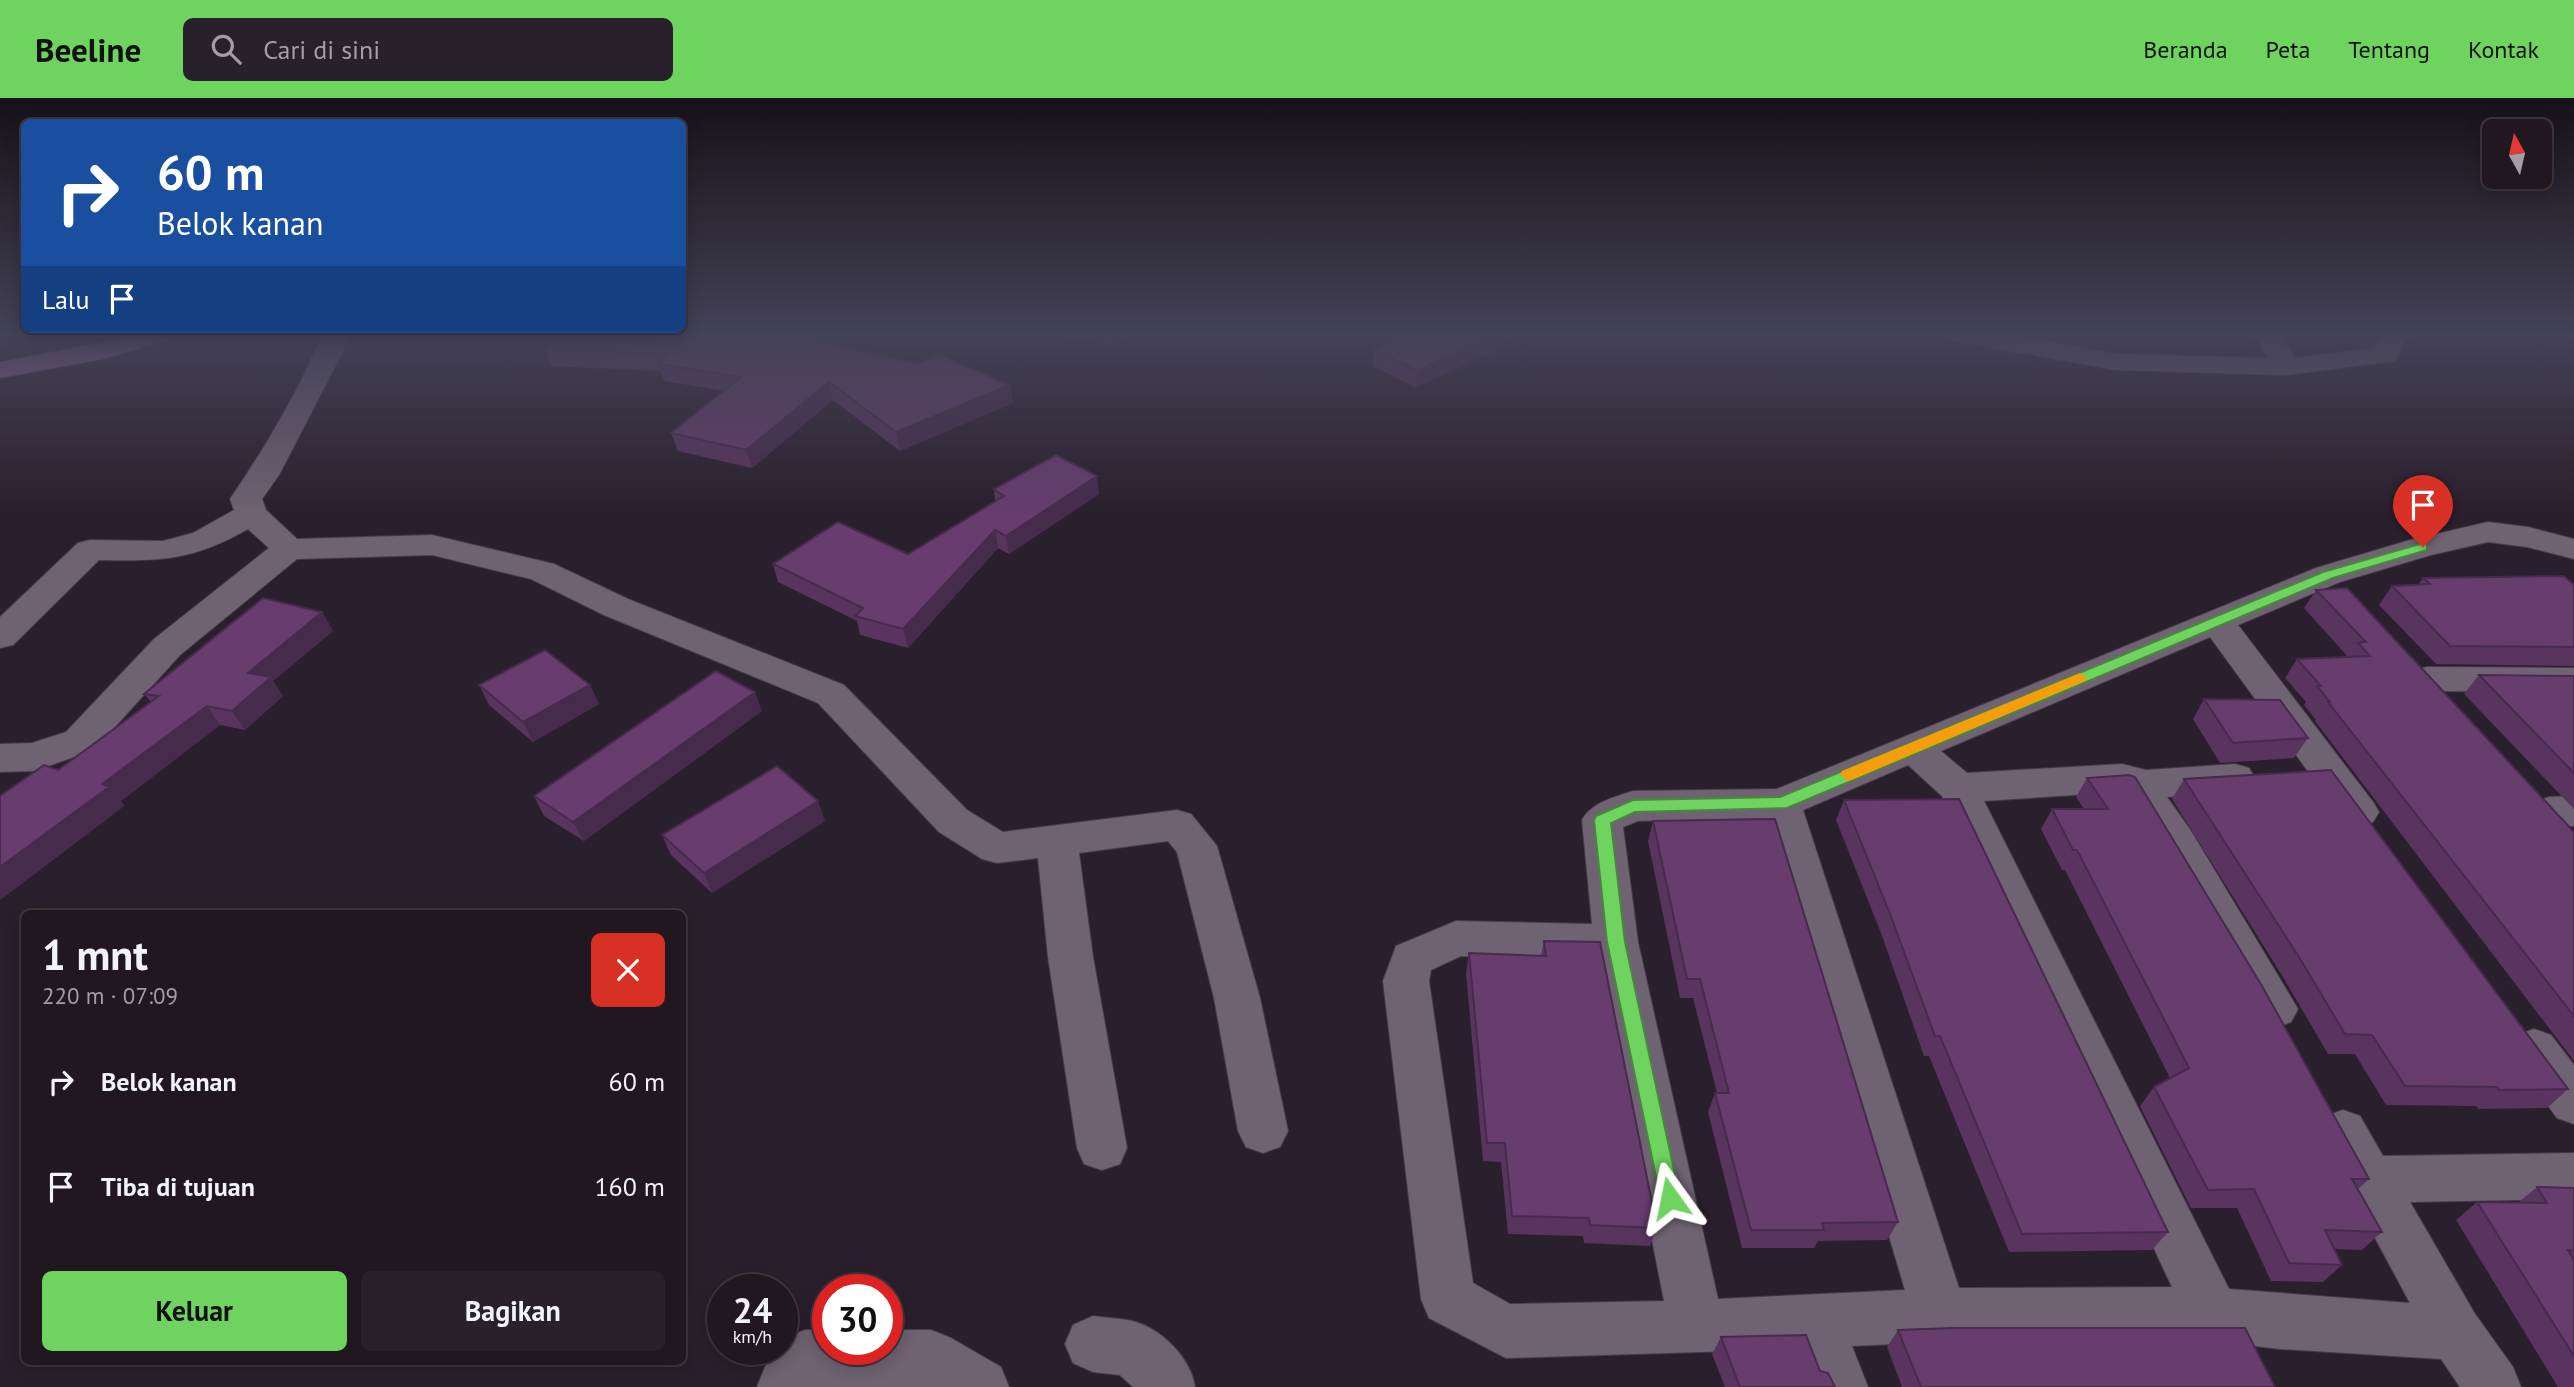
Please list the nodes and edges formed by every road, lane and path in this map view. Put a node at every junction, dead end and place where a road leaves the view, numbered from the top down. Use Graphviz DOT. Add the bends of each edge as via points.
graph roads {
  1 [pos="306,394"];
  2 [pos="251,514"];
  3 [pos="289,549"];
  4 [pos="2574,549"];
  5 [pos="2328,575"];
  6 [pos="2355,603"];
  7 [pos="2216,620"];
  8 [pos="0,637"];
  9 [pos="2400,651"];
  10 [pos="2427,679"];
  11 [pos="2574,680"];
  12 [pos="2456,710"];
  13 [pos="1913,748"];
  14 [pos="0,758"];
  15 [pos="2329,772"];
  16 [pos="2139,785"];
  17 [pos="1958,788"];
  18 [pos="1782,803"];
  19 [pos="2378,838"];
  20 [pos="1057,842"];
  21 [pos="1616,942"];
  22 [pos="2509,1015"];
  23 [pos="2291,1038"];
  24 [pos="2323,1097"];
  25 [pos="2574,1103"];
  26 [pos="1263,1131"];
  27 [pos="1102,1148"];
  28 [pos="2574,1176"];
  29 [pos="2369,1179"];
  30 [pos="2213,1314"];
  31 [pos="1940,1315"];
  32 [pos="1697,1327"];
  33 [pos="1819,1333"];
  34 [pos="2456,1333"];
  35 [pos="1093,1344"];
  36 [pos="785,1387"];
  37 [pos="981,1387"];
  38 [pos="1167,1387"];
  39 [pos="1840,1387"];
  40 [pos="2493,1387"];
  1 -- 2 [label="street" via="246,499"];
  2 -- 3 [label="street"];
  2 -- 8 [label="street" via="205,540 163,551 90,550"];
  3 -- 14 [label="street" via="167,646 80,741 34,757"];
  3 -- 20 [label="street" via="432,545 542,571 616,607 831,694 953,821 997,848"];
  4 -- 5 [label="street" via="2488,532"];
  5 -- 6 [label="street"];
  5 -- 7 [label="street"];
  7 -- 13 [label="street"];
  7 -- 15 [label="street"];
  9 -- 10 [label="street"];
  10 -- 11 [label="street"];
  10 -- 12 [label="street"];
  13 -- 17 [label="street"];
  13 -- 18 [label="street"];
  15 -- 16 [label="street"];
  15 -- 19 [label="street"];
  16 -- 17 [label="street" via="2122,778"];
  16 -- 23 [label="street"];
  17 -- 30 [label="street"];
  18 -- 21 [label="street" via="1633,806 1602,820"];
  18 -- 31 [label="street"];
  20 -- 26 [label="street" via="1177,825 1196,846 1237,998"];
  20 -- 27 [label="street"];
  21 -- 32 [label="street"];
  21 -- 32 [label="street" via="1456,938 1412,959 1406,981 1448,1300 1506,1331"];
  22 -- 25 [label="street"];
  24 -- 29 [label="street"];
  28 -- 29 [label="street"];
  29 -- 34 [label="street"];
  30 -- 31 [label="street"];
  30 -- 34 [label="street"];
  31 -- 32 [label="street"];
  33 -- 39 [label="street"];
  34 -- 40 [label="street"];
  35 -- 38 [label="street" via="1133,1349 1166,1380"];
  36 -- 37 [label="street" via="805,1358 931,1358"];
}
